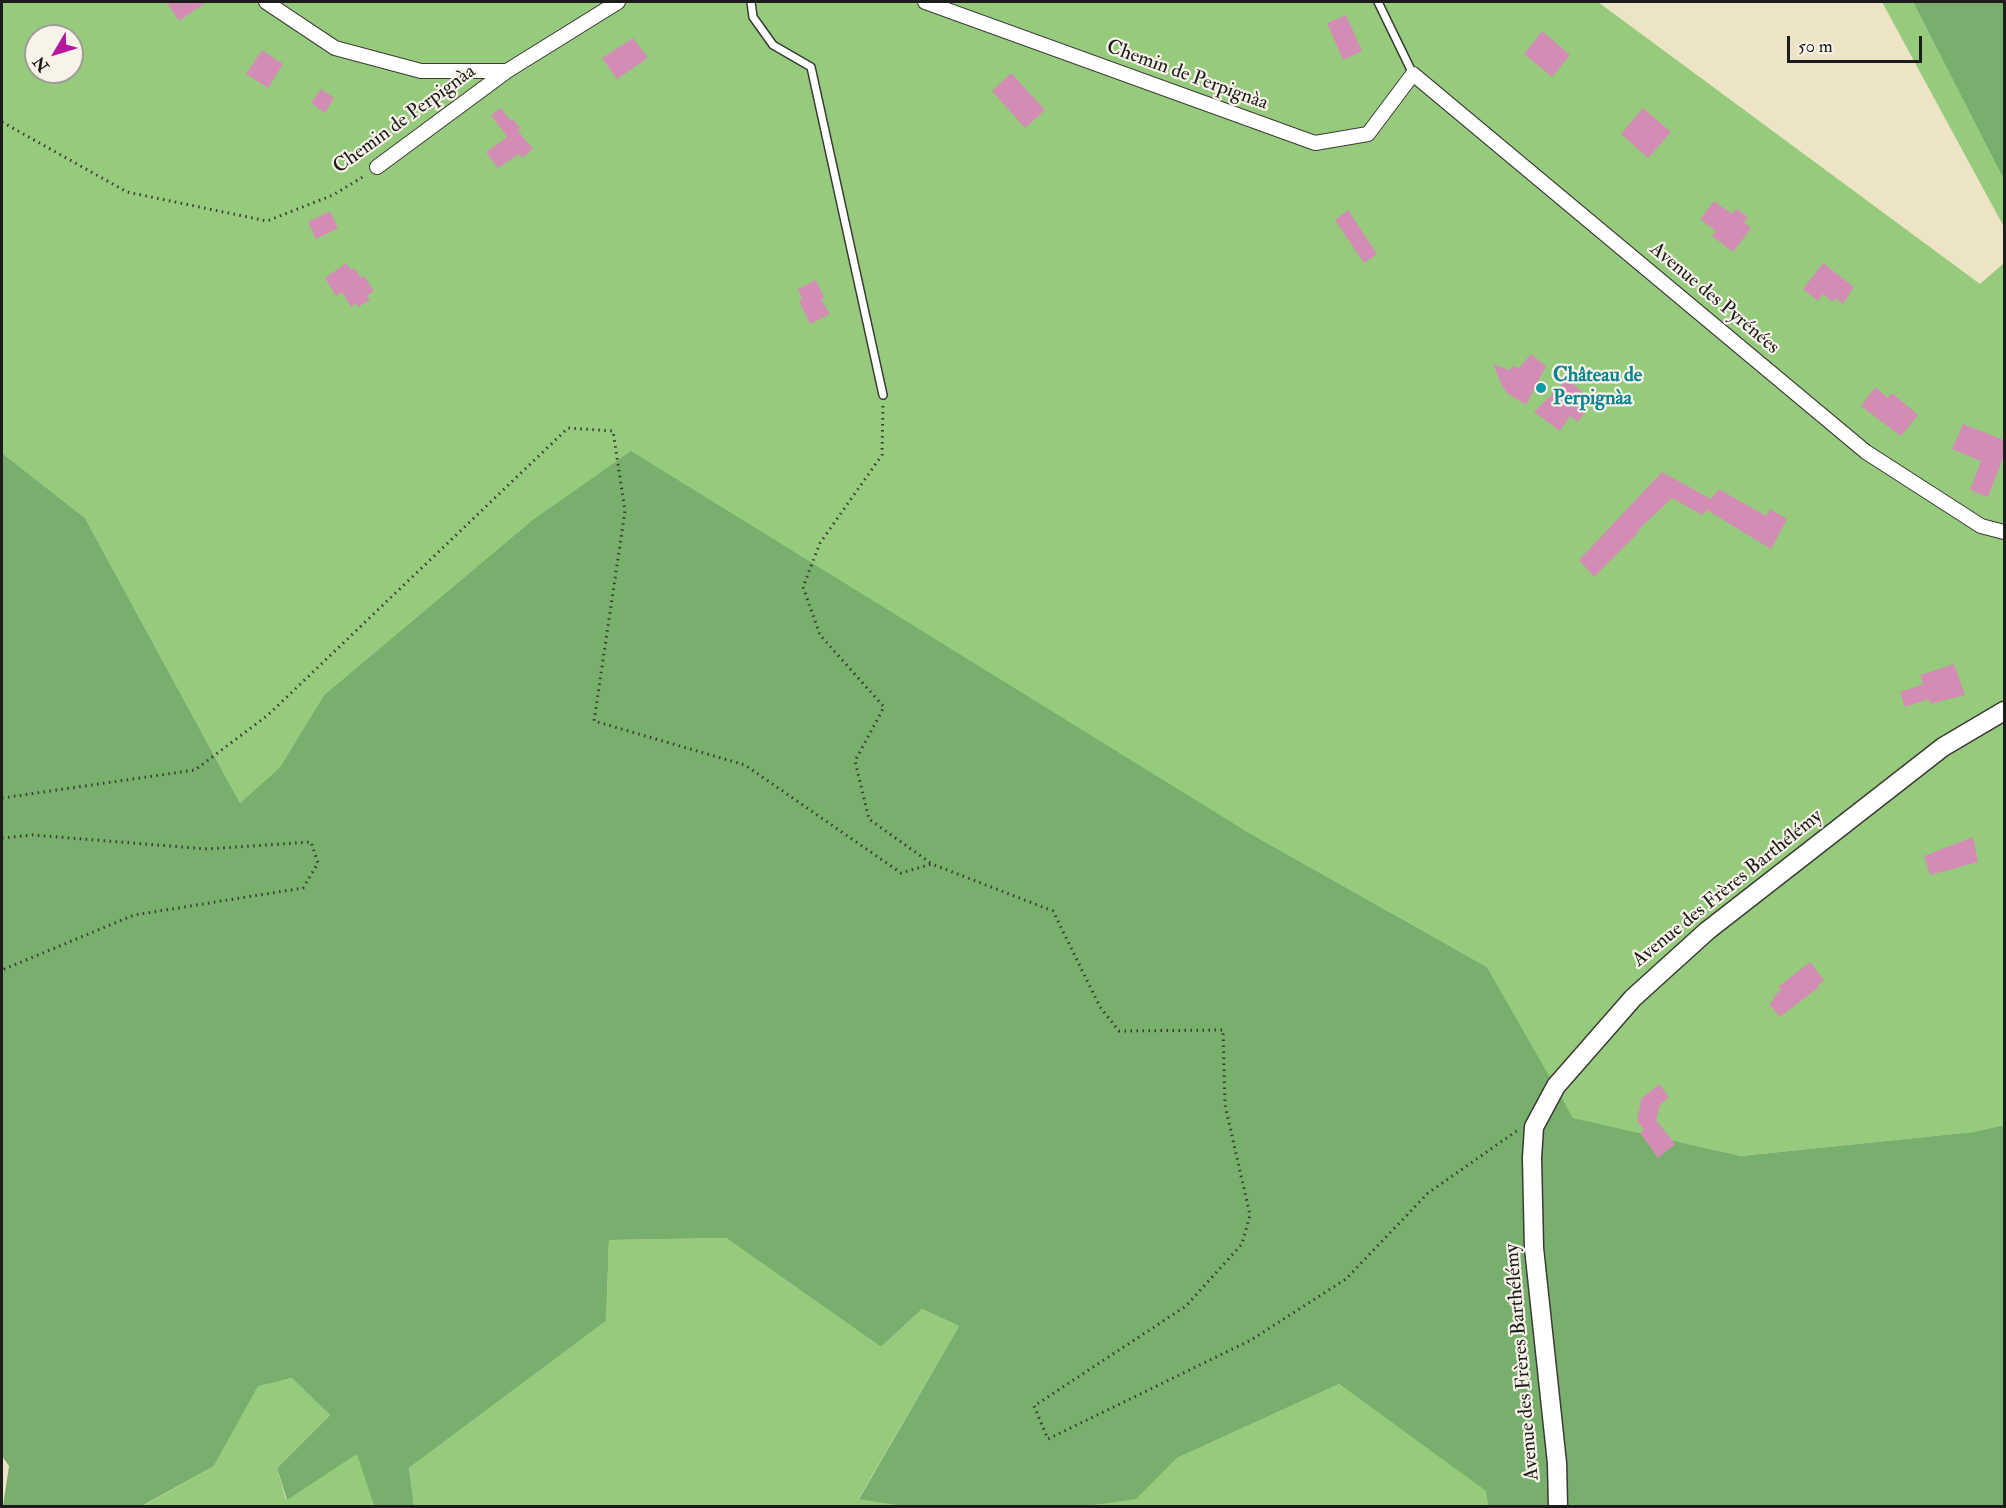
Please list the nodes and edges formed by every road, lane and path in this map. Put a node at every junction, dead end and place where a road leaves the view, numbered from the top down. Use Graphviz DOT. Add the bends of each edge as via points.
graph roads {
  1 [pos="266,2"];
  2 [pos="618,2"];
  3 [pos="751,2"];
  4 [pos="925,2"];
  5 [pos="1378,2"];
  6 [pos="507,71"];
  7 [pos="1413,74"];
  8 [pos="2,122"];
  9 [pos="377,167"];
  10 [pos="883,395"];
  11 [pos="2004,532"];
  12 [pos="2004,711"];
  13 [pos="2,798"];
  14 [pos="2,838"];
  15 [pos="932,864"];
  16 [pos="2,970"];
  17 [pos="1534,1127"];
  18 [pos="1558,1506"];
  1 -- 6 [label="street" via="335,48 421,71"];
  2 -- 6 [label="street, Chemin de Perpignàa"];
  3 -- 10 [label="lane" via="753,17 773,45 811,67"];
  4 -- 7 [label="street, Chemin de Perpignàa" via="1315,143 1368,134"];
  5 -- 7 [label="lane"];
  6 -- 9 [label="street, Chemin de Perpignàa"];
  7 -- 11 [label="street, Avenue des Pyrénées" via="1866,452 1982,526"];
  8 -- 9 [label="path, Chemin de Perpignàa" via="127,192 267,220 333,195"];
  10 -- 15 [label="path" via="882,455 820,543 803,587 820,634 884,707 855,761 869,819"];
  12 -- 17 [label="street, Avenue des Frères Barthélémy" via="1943,747 1670,963 1633,998 1556,1086"];
  13 -- 15 [label="path" via="195,770 268,715 568,428 613,431 625,511 594,721 745,765 901,873"];
  14 -- 16 [label="path" via="33,835 207,849 311,842 318,862 303,888 134,915"];
  15 -- 17 [label="path" via="1053,911 1100,1007 1119,1031 1223,1030 1225,1105 1250,1215 1242,1244 1186,1306 1034,1406 1048,1439 1251,1340 1337,1285 1428,1193 1515,1131"];
  17 -- 18 [label="street, Avenue des Frères Barthélémy" via="1534,1248"];
}
